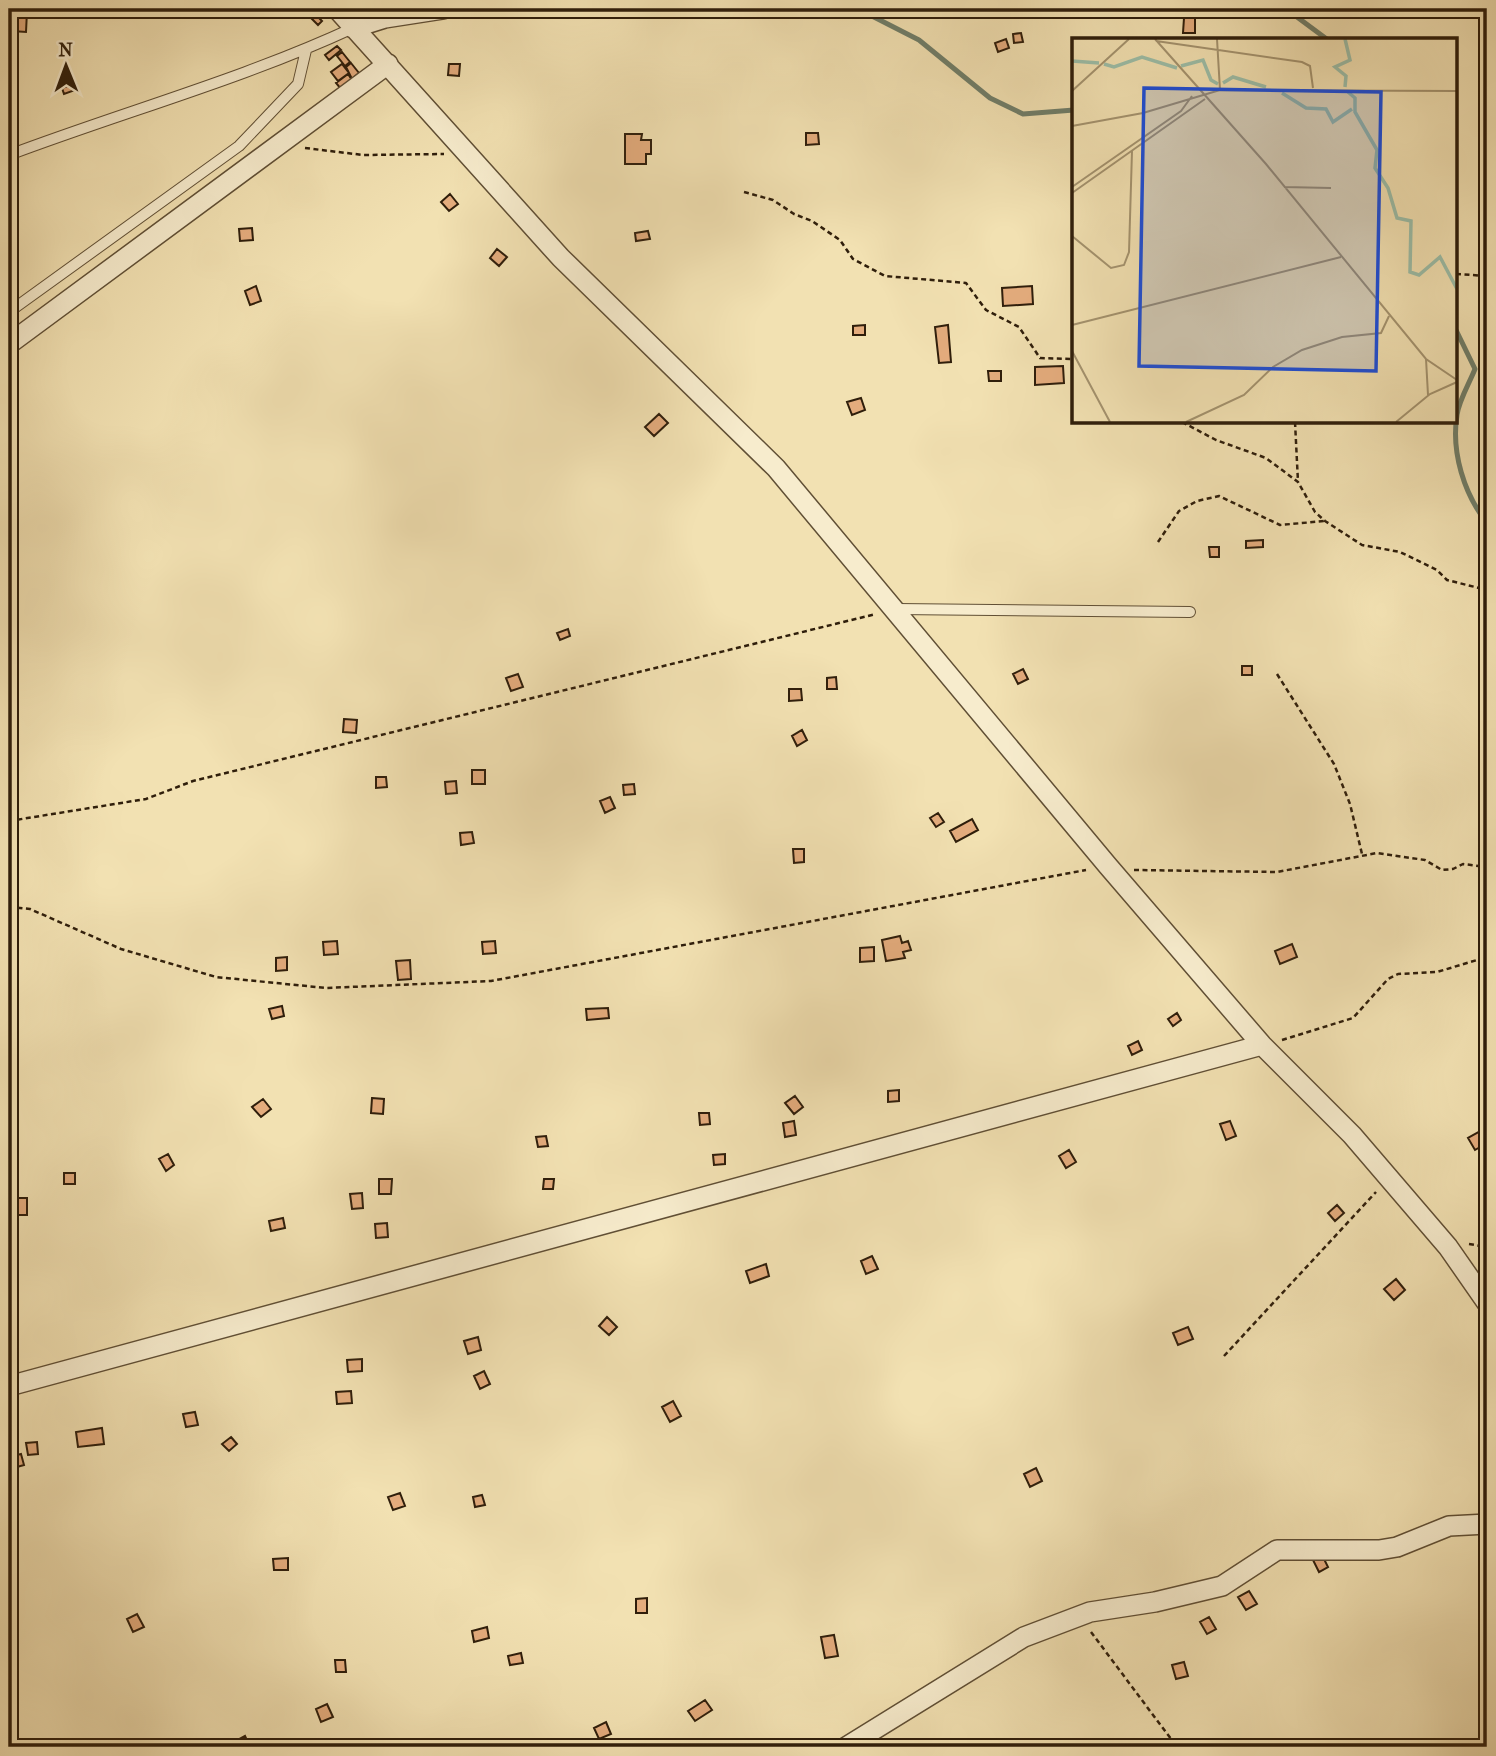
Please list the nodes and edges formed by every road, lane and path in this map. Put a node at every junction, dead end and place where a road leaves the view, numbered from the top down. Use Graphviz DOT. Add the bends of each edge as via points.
graph roads {
  1 [pos="337,9"];
  2 [pos="443,9"];
  3 [pos="354,28"];
  4 [pos="306,50"];
  5 [pos="388,64"];
  6 [pos="285,140"];
  7 [pos="464,153"];
  8 [pos="9,155"];
  9 [pos="744,192"];
  10 [pos="1458,274"];
  11 [pos="1487,276"];
  12 [pos="9,312"];
  13 [pos="9,344"];
  14 [pos="1072,359"];
  15 [pos="1188,424"];
  16 [pos="1295,424"];
  17 [pos="1298,482"];
  18 [pos="1325,521"];
  19 [pos="1158,542"];
  20 [pos="1487,590"];
  21 [pos="896,609"];
  22 [pos="1190,612"];
  23 [pos="1277,674"];
  24 [pos="9,821"];
  25 [pos="1362,854"];
  26 [pos="1108,866"];
  27 [pos="1487,867"];
  28 [pos="9,907"];
  29 [pos="1487,957"];
  30 [pos="1262,1045"];
  31 [pos="1388,1180"];
  32 [pos="1487,1303"];
  33 [pos="1223,1356"];
  34 [pos="9,1386"];
  35 [pos="1487,1524"];
  36 [pos="1079,1615"];
  37 [pos="846,1747"];
  38 [pos="1177,1747"];
  1 -- 3 [label="street"];
  2 -- 3 [label="street" via="384,18"];
  3 -- 4 [label="lane"];
  3 -- 5 [label="street"];
  4 -- 8 [label="lane"];
  4 -- 12 [label="lane" via="298,84 239,146"];
  5 -- 6 [label="street"];
  5 -- 7 [label="street"];
  6 -- 7 [label="path" via="313,151 351,154"];
  6 -- 13 [label="street"];
  7 -- 21 [label="street" via="561,258 776,468"];
  9 -- 14 [label="path" via="773,200 812,221 840,240 853,259 885,276 967,283 986,310 1019,327 1040,358"];
  10 -- 11 [label="path"];
  15 -- 17 [label="path" via="1216,440 1266,458"];
  16 -- 17 [label="path"];
  17 -- 18 [label="path"];
  18 -- 19 [label="path" via="1280,525 1219,496 1197,500 1179,511"];
  18 -- 20 [label="path" via="1362,545 1401,552 1447,580"];
  21 -- 22 [label="lane"];
  21 -- 24 [label="path" via="193,781 146,799"];
  21 -- 26 [label="street"];
  23 -- 25 [label="path" via="1334,764"];
  25 -- 26 [label="path" via="1277,872"];
  25 -- 27 [label="path" via="1425,860 1442,870 1463,864"];
  26 -- 28 [label="path" via="491,981 326,988 216,977 121,949 30,909"];
  26 -- 30 [label="street"];
  29 -- 30 [label="path" via="1437,972 1398,974 1353,1018"];
  30 -- 31 [label="street" via="1352,1135"];
  30 -- 34 [label="street"];
  31 -- 32 [label="street" via="1448,1247"];
  31 -- 33 [label="path"];
  35 -- 36 [label="street" via="1449,1526 1379,1550 1277,1550 1222,1586"];
  36 -- 37 [label="street" via="1024,1637"];
  36 -- 38 [label="path"];
}
